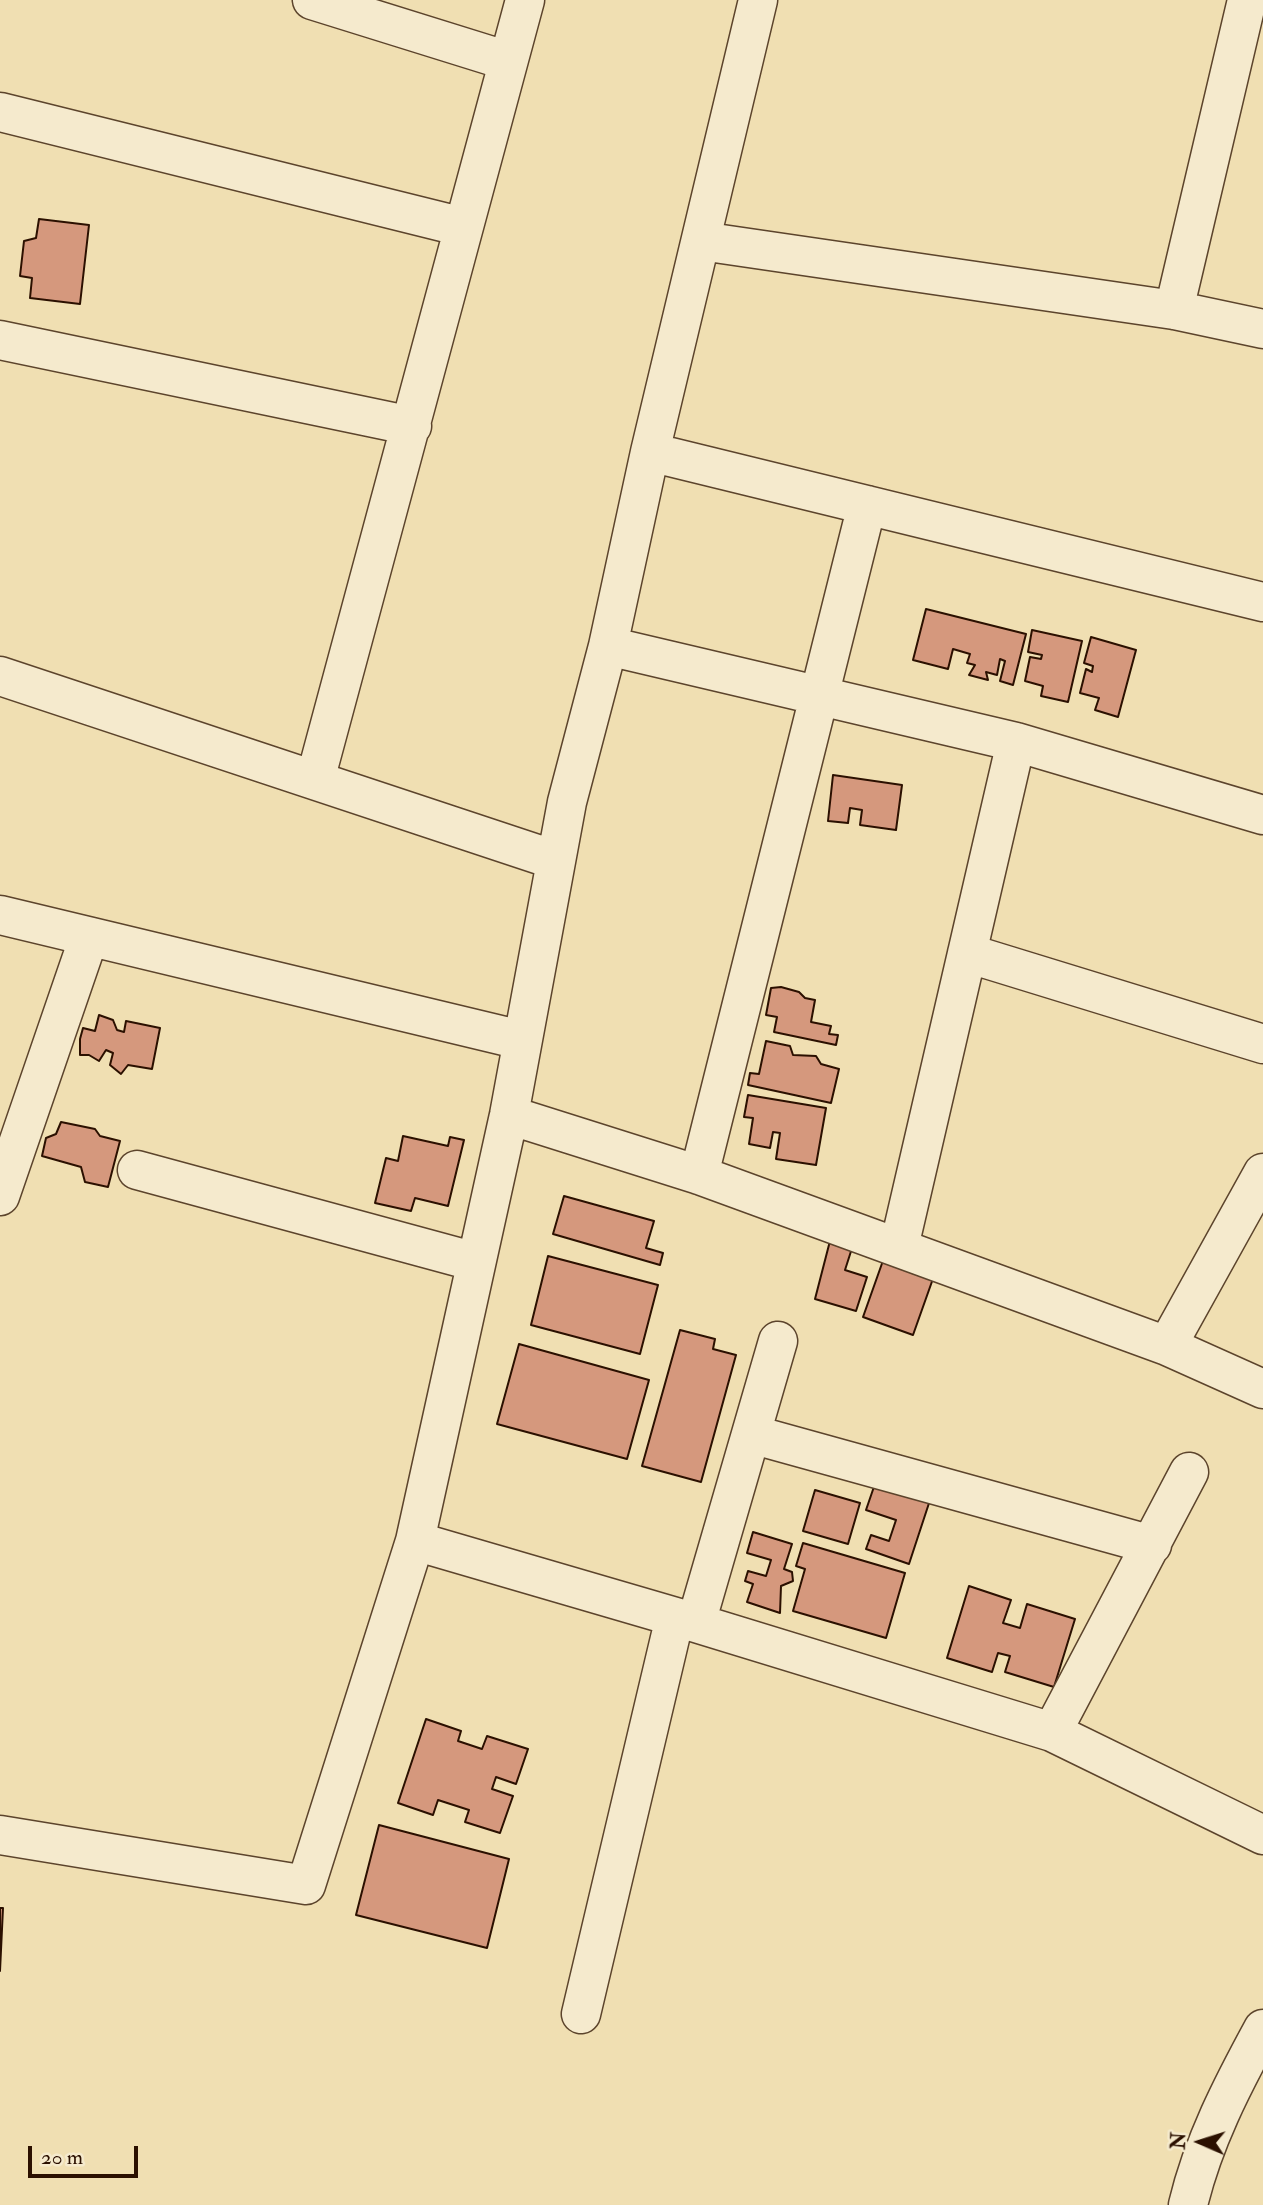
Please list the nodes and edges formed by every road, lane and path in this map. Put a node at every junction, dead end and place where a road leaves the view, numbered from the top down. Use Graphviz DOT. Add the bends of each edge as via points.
graph roads {
  1 [pos="312,0"];
  2 [pos="525,0"];
  3 [pos="758,0"];
  4 [pos="1247,0"];
  5 [pos="508,61"];
  6 [pos="0,112"];
  7 [pos="463,226"];
  8 [pos="701,241"];
  9 [pos="1174,310"];
  10 [pos="1263,330"];
  11 [pos="0,340"];
  12 [pos="412,426"];
  13 [pos="650,452"];
  14 [pos="867,506"];
  15 [pos="1263,602"];
  16 [pos="608,646"];
  17 [pos="0,676"];
  18 [pos="820,696"];
  19 [pos="1016,742"];
  20 [pos="315,780"];
  21 [pos="1263,815"];
  22 [pos="555,860"];
  23 [pos="0,915"];
  24 [pos="89,937"];
  25 [pos="967,953"];
  26 [pos="521,1040"];
  27 [pos="1263,1044"];
  28 [pos="509,1115"];
  29 [pos="137,1170"];
  30 [pos="1263,1173"];
  31 [pos="699,1175"];
  32 [pos="0,1196"];
  33 [pos="898,1247"];
  34 [pos="476,1262"];
  35 [pos="778,1341"];
  36 [pos="1167,1346"];
  37 [pos="1263,1389"];
  38 [pos="751,1434"];
  39 [pos="1189,1472"];
  40 [pos="415,1541"];
  41 [pos="1152,1545"];
  42 [pos="686,1620"];
  43 [pos="1052,1732"];
  44 [pos="0,1835"];
  45 [pos="1263,1835"];
  46 [pos="581,2014"];
  47 [pos="1263,2029"];
  48 [pos="1192,2188"];
  49 [pos="1212,2205"];
  1 -- 5 [label="street"];
  2 -- 5 [label="street"];
  3 -- 8 [label="street"];
  4 -- 9 [label="street"];
  5 -- 7 [label="street"];
  6 -- 7 [label="street"];
  7 -- 12 [label="street"];
  8 -- 9 [label="street"];
  8 -- 13 [label="street"];
  9 -- 10 [label="street"];
  11 -- 12 [label="street"];
  12 -- 20 [label="street"];
  13 -- 14 [label="street"];
  13 -- 16 [label="street"];
  14 -- 15 [label="street"];
  14 -- 18 [label="street"];
  16 -- 18 [label="street"];
  16 -- 22 [label="street"];
  17 -- 20 [label="street"];
  18 -- 19 [label="street"];
  18 -- 31 [label="street"];
  19 -- 21 [label="street"];
  19 -- 25 [label="street"];
  20 -- 22 [label="street"];
  22 -- 26 [label="street"];
  23 -- 24 [label="street"];
  24 -- 26 [label="street"];
  24 -- 32 [label="street"];
  25 -- 27 [label="street"];
  25 -- 33 [label="street"];
  26 -- 28 [label="street"];
  28 -- 31 [label="street"];
  28 -- 34 [label="street"];
  29 -- 34 [label="street"];
  30 -- 36 [label="street"];
  31 -- 33 [label="street"];
  33 -- 36 [label="street"];
  34 -- 40 [label="street"];
  35 -- 38 [label="street"];
  36 -- 37 [label="street"];
  38 -- 41 [label="street"];
  38 -- 42 [label="street"];
  39 -- 41 [label="street"];
  40 -- 42 [label="street"];
  40 -- 44 [label="street" via="306,1885"];
  41 -- 43 [label="street"];
  42 -- 43 [label="street"];
  42 -- 46 [label="street"];
  43 -- 45 [label="street"];
  47 -- 48 [label="street" via="1226,2099"];
  48 -- 49 [label="street"];
}
